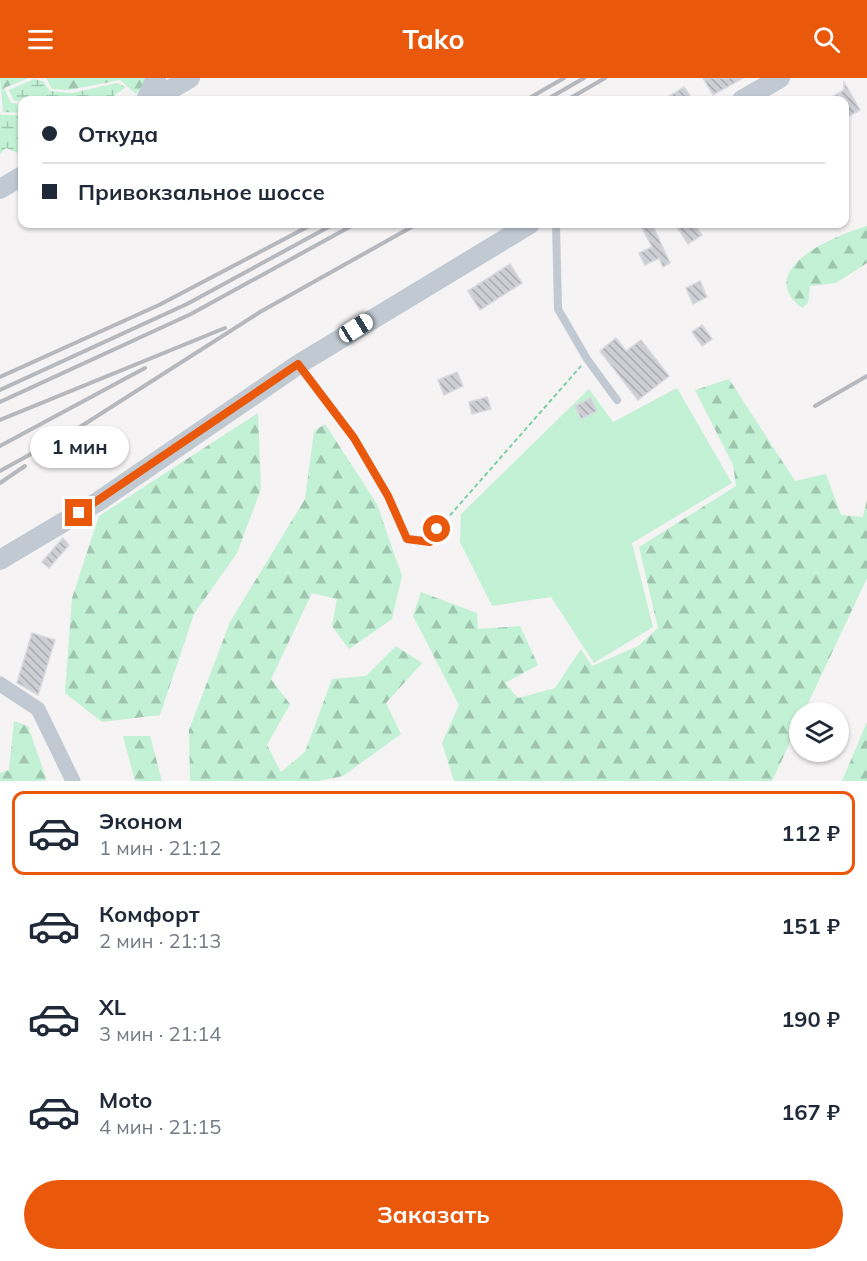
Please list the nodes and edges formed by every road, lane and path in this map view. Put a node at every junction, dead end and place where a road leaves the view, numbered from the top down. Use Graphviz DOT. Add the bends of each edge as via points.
graph roads {
  1 [pos="156,78"];
  2 [pos="190,78"];
  3 [pos="780,78"];
  4 [pos="148,96"];
  5 [pos="159,96"];
  6 [pos="749,96"];
  7 [pos="18,178"];
  8 [pos="0,189"];
  9 [pos="523,228"];
  10 [pos="556,228"];
  11 [pos="587,359"];
  12 [pos="298,364"];
  13 [pos="617,400"];
  14 [pos="437,529"];
  15 [pos="0,560"];
  16 [pos="0,684"];
  17 [pos="73,781"];
  1 -- 4 [label="street"];
  2 -- 5 [label="street"];
  3 -- 6 [label="street"];
  7 -- 8 [label="street"];
  9 -- 12 [label="street"];
  10 -- 11 [label="lane" via="558,309"];
  11 -- 13 [label="lane"];
  11 -- 14 [label="path"];
  12 -- 14 [label="lane" via="354,438 388,496 407,539 430,542"];
  12 -- 15 [label="street" via="99,501"];
  16 -- 17 [label="street" via="38,709"];
}
